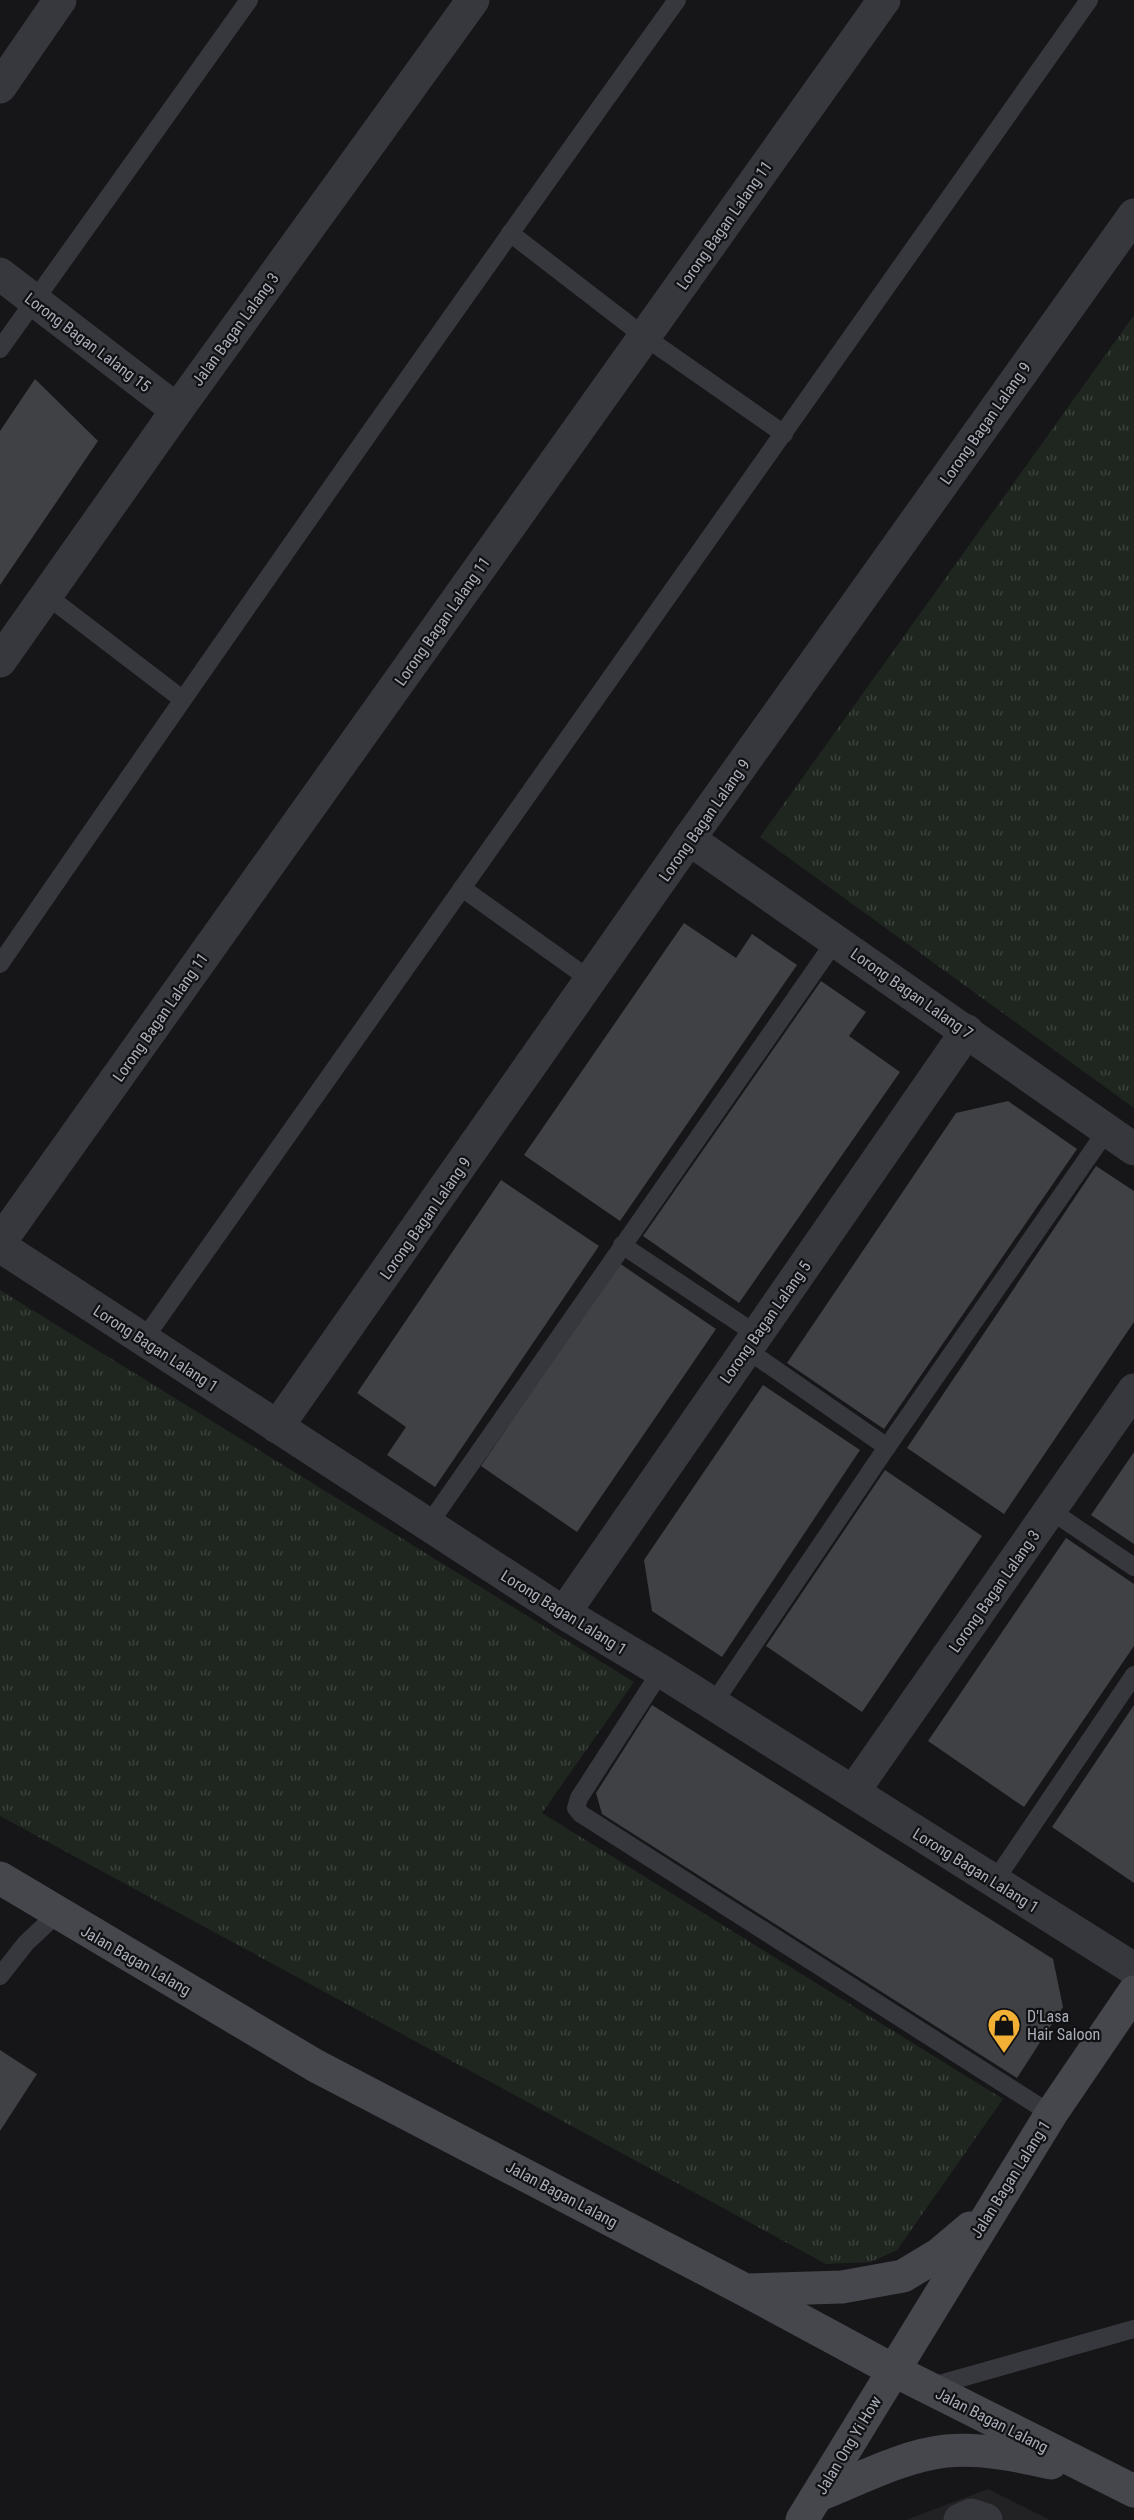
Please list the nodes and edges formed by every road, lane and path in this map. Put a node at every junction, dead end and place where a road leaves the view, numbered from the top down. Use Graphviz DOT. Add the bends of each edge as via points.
graph roads {
  1 [pos="60,0"];
  2 [pos="249,0"];
  3 [pos="472,0"];
  4 [pos="677,0"];
  5 [pos="884,0"];
  6 [pos="1089,0"];
  7 [pos="0,87"];
  8 [pos="1134,215"];
  9 [pos="510,233"];
  10 [pos="0,274"];
  11 [pos="34,301"];
  12 [pos="645,337"];
  13 [pos="0,349"];
  14 [pos="177,410"];
  15 [pos="784,434"];
  16 [pos="46,595"];
  17 [pos="0,661"];
  18 [pos="182,699"];
  19 [pos="689,839"];
  20 [pos="462,888"];
  21 [pos="836,940"];
  22 [pos="0,964"];
  23 [pos="592,981"];
  24 [pos="967,1031"];
  25 [pos="1107,1130"];
  26 [pos="1134,1149"];
  27 [pos="0,1244"];
  28 [pos="622,1245"];
  29 [pos="144,1339"];
  30 [pos="751,1342"];
  31 [pos="1134,1390"];
  32 [pos="277,1426"];
  33 [pos="888,1447"];
  34 [pos="1050,1510"];
  35 [pos="429,1524"];
  36 [pos="1134,1567"];
  37 [pos="564,1613"];
  38 [pos="661,1671"];
  39 [pos="1134,1675"];
  40 [pos="713,1704"];
  41 [pos="853,1792"];
  42 [pos="0,1878"];
  43 [pos="994,1882"];
  44 [pos="57,1914"];
  45 [pos="1134,1970"];
  46 [pos="0,1976"];
  47 [pos="1134,1992"];
  48 [pos="1051,2114"];
  49 [pos="991,2211"];
  50 [pos="745,2290"];
  51 [pos="1134,2329"];
  52 [pos="893,2370"];
  53 [pos="928,2387"];
  54 [pos="1121,2484"];
  55 [pos="811,2507"];
  56 [pos="960,2520"];
  57 [pos="986,2520"];
  1 -- 7 [label="street"];
  2 -- 11 [label="lane"];
  3 -- 14 [label="street, Jalan Bagan Lalang 3"];
  4 -- 9 [label="lane"];
  5 -- 12 [label="street, Lorong Bagan Lalang 11"];
  6 -- 15 [label="lane"];
  8 -- 19 [label="street, Lorong Bagan Lalang 9"];
  9 -- 12 [label="lane"];
  9 -- 18 [label="lane"];
  10 -- 11 [label="street, Lorong Bagan Lalang 15"];
  11 -- 13 [label="lane"];
  11 -- 14 [label="street, Lorong Bagan Lalang 15"];
  12 -- 15 [label="lane"];
  12 -- 27 [label="street, Lorong Bagan Lalang 11"];
  14 -- 16 [label="street, Jalan Bagan Lalang 3"];
  15 -- 20 [label="lane"];
  16 -- 17 [label="street, Jalan Bagan Lalang 3"];
  16 -- 18 [label="lane"];
  18 -- 22 [label="lane"];
  19 -- 21 [label="street, Lorong Bagan Lalang 7"];
  19 -- 23 [label="street, Lorong Bagan Lalang 9"];
  20 -- 23 [label="lane"];
  20 -- 29 [label="lane"];
  21 -- 24 [label="street, Lorong Bagan Lalang 7"];
  21 -- 28 [label="lane"];
  23 -- 32 [label="street, Lorong Bagan Lalang 9"];
  24 -- 25 [label="street, Lorong Bagan Lalang 7"];
  24 -- 30 [label="street, Lorong Bagan Lalang 5"];
  25 -- 26 [label="street, Lorong Bagan Lalang 7"];
  25 -- 33 [label="lane"];
  27 -- 29 [label="street, Lorong Bagan Lalang 1"];
  28 -- 30 [label="lane"];
  28 -- 35 [label="lane"];
  29 -- 32 [label="street, Lorong Bagan Lalang 1"];
  30 -- 33 [label="lane"];
  30 -- 37 [label="street, Lorong Bagan Lalang 5"];
  31 -- 34 [label="street, Lorong Bagan Lalang 3"];
  32 -- 35 [label="street, Lorong Bagan Lalang 1"];
  33 -- 40 [label="lane"];
  34 -- 36 [label="lane"];
  34 -- 41 [label="street, Lorong Bagan Lalang 3"];
  35 -- 37 [label="street, Lorong Bagan Lalang 1"];
  37 -- 38 [label="street, Lorong Bagan Lalang 1"];
  38 -- 40 [label="street, Lorong Bagan Lalang 1"];
  38 -- 48 [label="lane" via="579,1798 576,1808 581,1814"];
  39 -- 43 [label="lane"];
  40 -- 41 [label="street, Lorong Bagan Lalang 1"];
  41 -- 43 [label="street, Lorong Bagan Lalang 1"];
  42 -- 44 [label="main road, Jalan Bagan Lalang"];
  43 -- 45 [label="street, Lorong Bagan Lalang 1"];
  44 -- 46 [label="lane" via="26,1942"];
  44 -- 50 [label="main road, Jalan Bagan Lalang" via="316,2066"];
  47 -- 48 [label="main road, Jalan Bagan Lalang 1"];
  48 -- 49 [label="main road, Jalan Bagan Lalang 1"];
  49 -- 50 [label="main road" via="938,2255 903,2276 842,2287"];
  49 -- 52 [label="main road, Jalan Bagan Lalang 1"];
  50 -- 52 [label="main road, Jalan Bagan Lalang"];
  51 -- 53 [label="lane"];
  52 -- 53 [label="main road, Jalan Bagan Lalang"];
  52 -- 55 [label="main road, Jalan Ong Yi How"];
  53 -- 54 [label="main road, Jalan Bagan Lalang"];
  54 -- 55 [label="main road" via="1010,2453 945,2451 907,2461"];
  56 -- 57 [label="street" via="971,2516"];
}
